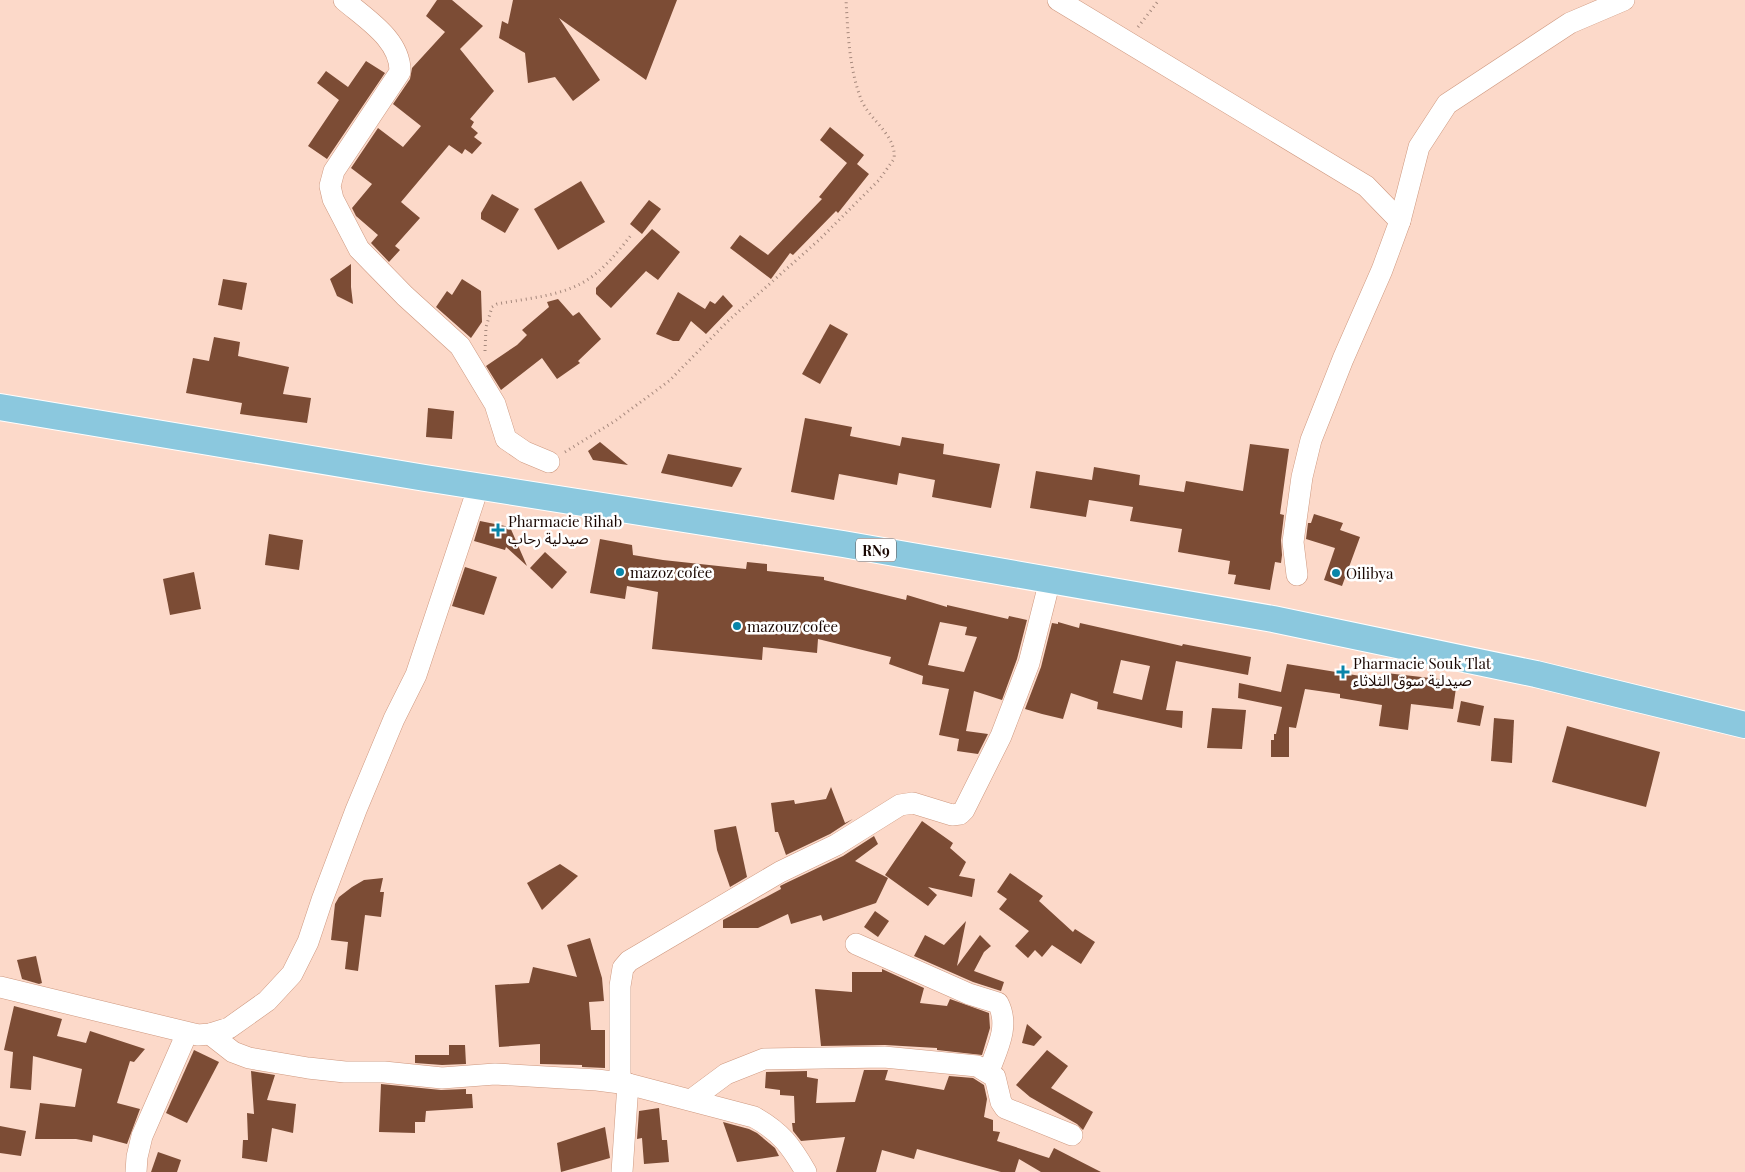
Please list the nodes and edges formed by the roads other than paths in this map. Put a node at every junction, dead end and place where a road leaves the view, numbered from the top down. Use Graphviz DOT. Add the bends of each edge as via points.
graph roads {
  1 [pos="344,0"];
  2 [pos="1058,0"];
  3 [pos="1624,0"];
  4 [pos="1400,221"];
  5 [pos="0,407"];
  6 [pos="548,462"];
  7 [pos="479,485"];
  8 [pos="1297,575"];
  9 [pos="1050,580"];
  10 [pos="1745,725"];
  11 [pos="856,944"];
  12 [pos="0,988"];
  13 [pos="187,1033"];
  14 [pos="210,1034"];
  15 [pos="989,1071"];
  16 [pos="624,1083"];
  17 [pos="691,1100"];
  18 [pos="1072,1135"];
  19 [pos="136,1172"];
  20 [pos="622,1172"];
  21 [pos="806,1172"];
  1 -- 6 [label="street" via="387,38 400,58 400,72 334,171 330,186 333,199 359,249 460,346 495,404 506,439"];
  2 -- 4 [label="street" via="1366,186"];
  3 -- 4 [label="street" via="1570,23 1446,104 1419,147"];
  4 -- 8 [label="street" via="1311,440 1293,542"];
  5 -- 7 [label="main road, RN9"];
  7 -- 9 [label="main road, RN9"];
  7 -- 14 [label="street" via="419,667 343,842 308,942 292,974 267,1001 229,1028"];
  9 -- 10 [label="main road, RN9" via="1363,636"];
  9 -- 16 [label="street" via="1029,663 1001,736 964,810 952,815 913,803 900,805 836,845 780,872 629,961 623,968 620,986"];
  11 -- 15 [label="street" via="969,994 998,1003 1004,1019 1002,1035"];
  12 -- 13 [label="street"];
  13 -- 14 [label="street"];
  13 -- 19 [label="street" via="142,1136"];
  14 -- 16 [label="street" via="233,1052 249,1058 308,1068 442,1078 495,1074"];
  15 -- 17 [label="street" via="977,1066 884,1057 764,1059 726,1074"];
  15 -- 18 [label="street" via="995,1077 1001,1102 1006,1108"];
  16 -- 17 [label="street"];
  16 -- 20 [label="street"];
  17 -- 21 [label="street" via="754,1117 773,1127 789,1144"];
}
